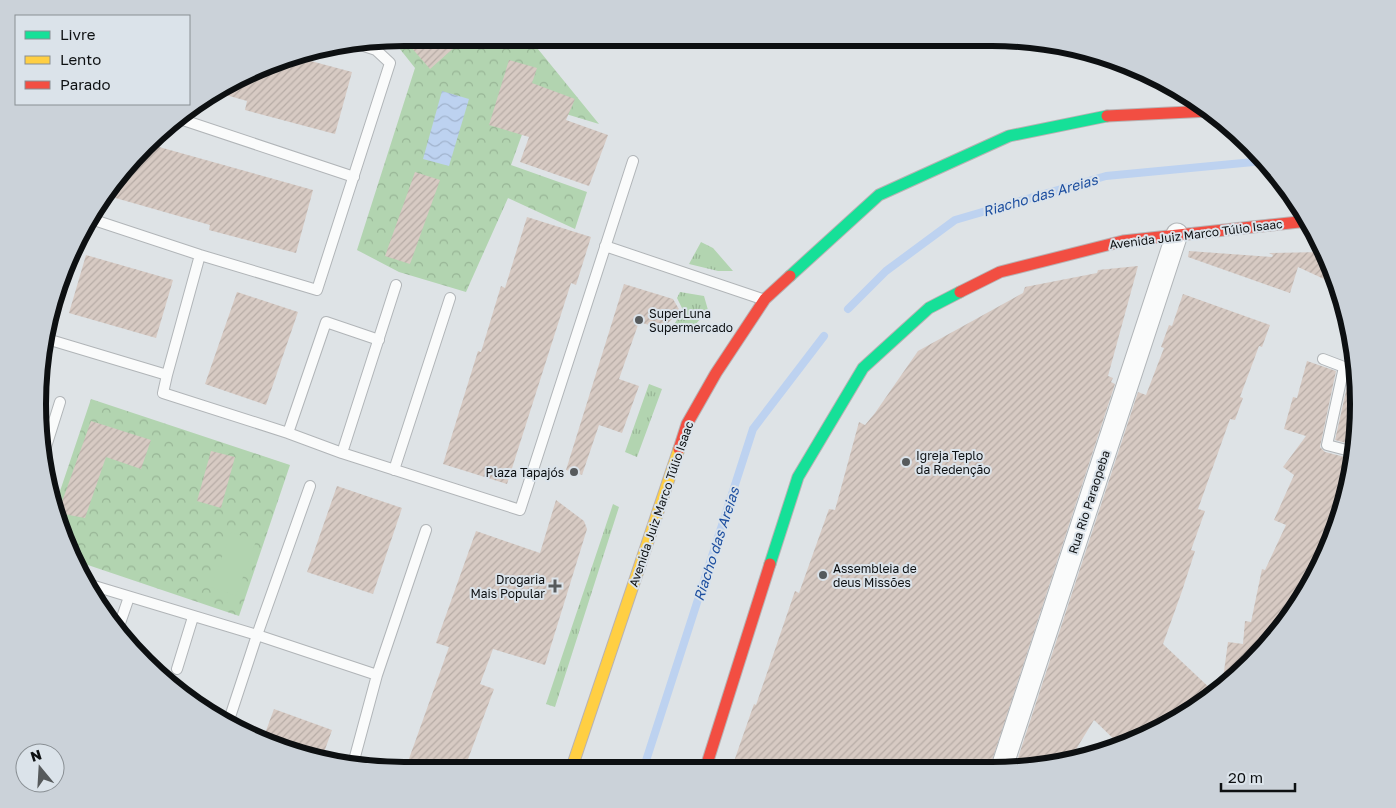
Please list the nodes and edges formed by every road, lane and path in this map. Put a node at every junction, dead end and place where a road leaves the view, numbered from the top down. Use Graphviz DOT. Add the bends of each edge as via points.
graph roads {
  1 [pos="370,48"];
  2 [pos="1198,112"];
  3 [pos="185,121"];
  4 [pos="633,161"];
  5 [pos="354,177"];
  6 [pos="97,221"];
  7 [pos="1300,222"];
  8 [pos="1177,234"];
  9 [pos="604,246"];
  10 [pos="200,255"];
  11 [pos="396,285"];
  12 [pos="450,298"];
  13 [pos="765,300"];
  14 [pos="52,340"];
  15 [pos="379,340"];
  16 [pos="1323,359"];
  17 [pos="167,375"];
  18 [pos="60,402"];
  19 [pos="288,433"];
  20 [pos="48,440"];
  21 [pos="1347,450"];
  22 [pos="342,454"];
  23 [pos="394,470"];
  24 [pos="310,486"];
  25 [pos="426,530"];
  26 [pos="96,587"];
  27 [pos="129,597"];
  28 [pos="193,617"];
  29 [pos="120,622"];
  30 [pos="257,635"];
  31 [pos="177,669"];
  32 [pos="377,675"];
  33 [pos="230,717"];
  34 [pos="354,758"];
  35 [pos="1004,761"];
  36 [pos="574,762"];
  37 [pos="708,762"];
  1 -- 5 [label="lane" via="390,63"];
  2 -- 13 [label="main road, Avenida Juiz Marco Túlio Isaac" via="1102,116 1009,136 879,195"];
  3 -- 5 [label="lane"];
  4 -- 9 [label="lane"];
  5 -- 10 [label="lane" via="316,290"];
  6 -- 10 [label="lane"];
  7 -- 8 [label="main road, Avenida Juiz Marco Túlio Isaac"];
  8 -- 35 [label="street, Rua Rio Paraopeba"];
  8 -- 37 [label="main road, Avenida Juiz Marco Túlio Isaac" via="1122,241 1000,272 929,308 863,368 798,477"];
  9 -- 13 [label="lane"];
  9 -- 23 [label="lane" via="520,510"];
  10 -- 17 [label="lane"];
  11 -- 15 [label="lane"];
  12 -- 23 [label="lane"];
  13 -- 36 [label="main road, Avenida Juiz Marco Túlio Isaac" via="716,373 687,424"];
  14 -- 17 [label="lane"];
  15 -- 19 [label="lane" via="326,322"];
  15 -- 22 [label="lane"];
  16 -- 21 [label="lane" via="1344,367 1327,445"];
  17 -- 19 [label="lane" via="163,393"];
  18 -- 20 [label="lane"];
  19 -- 22 [label="lane"];
  22 -- 23 [label="lane"];
  24 -- 30 [label="lane"];
  25 -- 32 [label="lane"];
  26 -- 27 [label="lane"];
  27 -- 28 [label="lane"];
  27 -- 29 [label="lane"];
  28 -- 30 [label="lane"];
  28 -- 31 [label="lane"];
  30 -- 32 [label="lane"];
  30 -- 33 [label="lane"];
  32 -- 34 [label="lane"];
}
